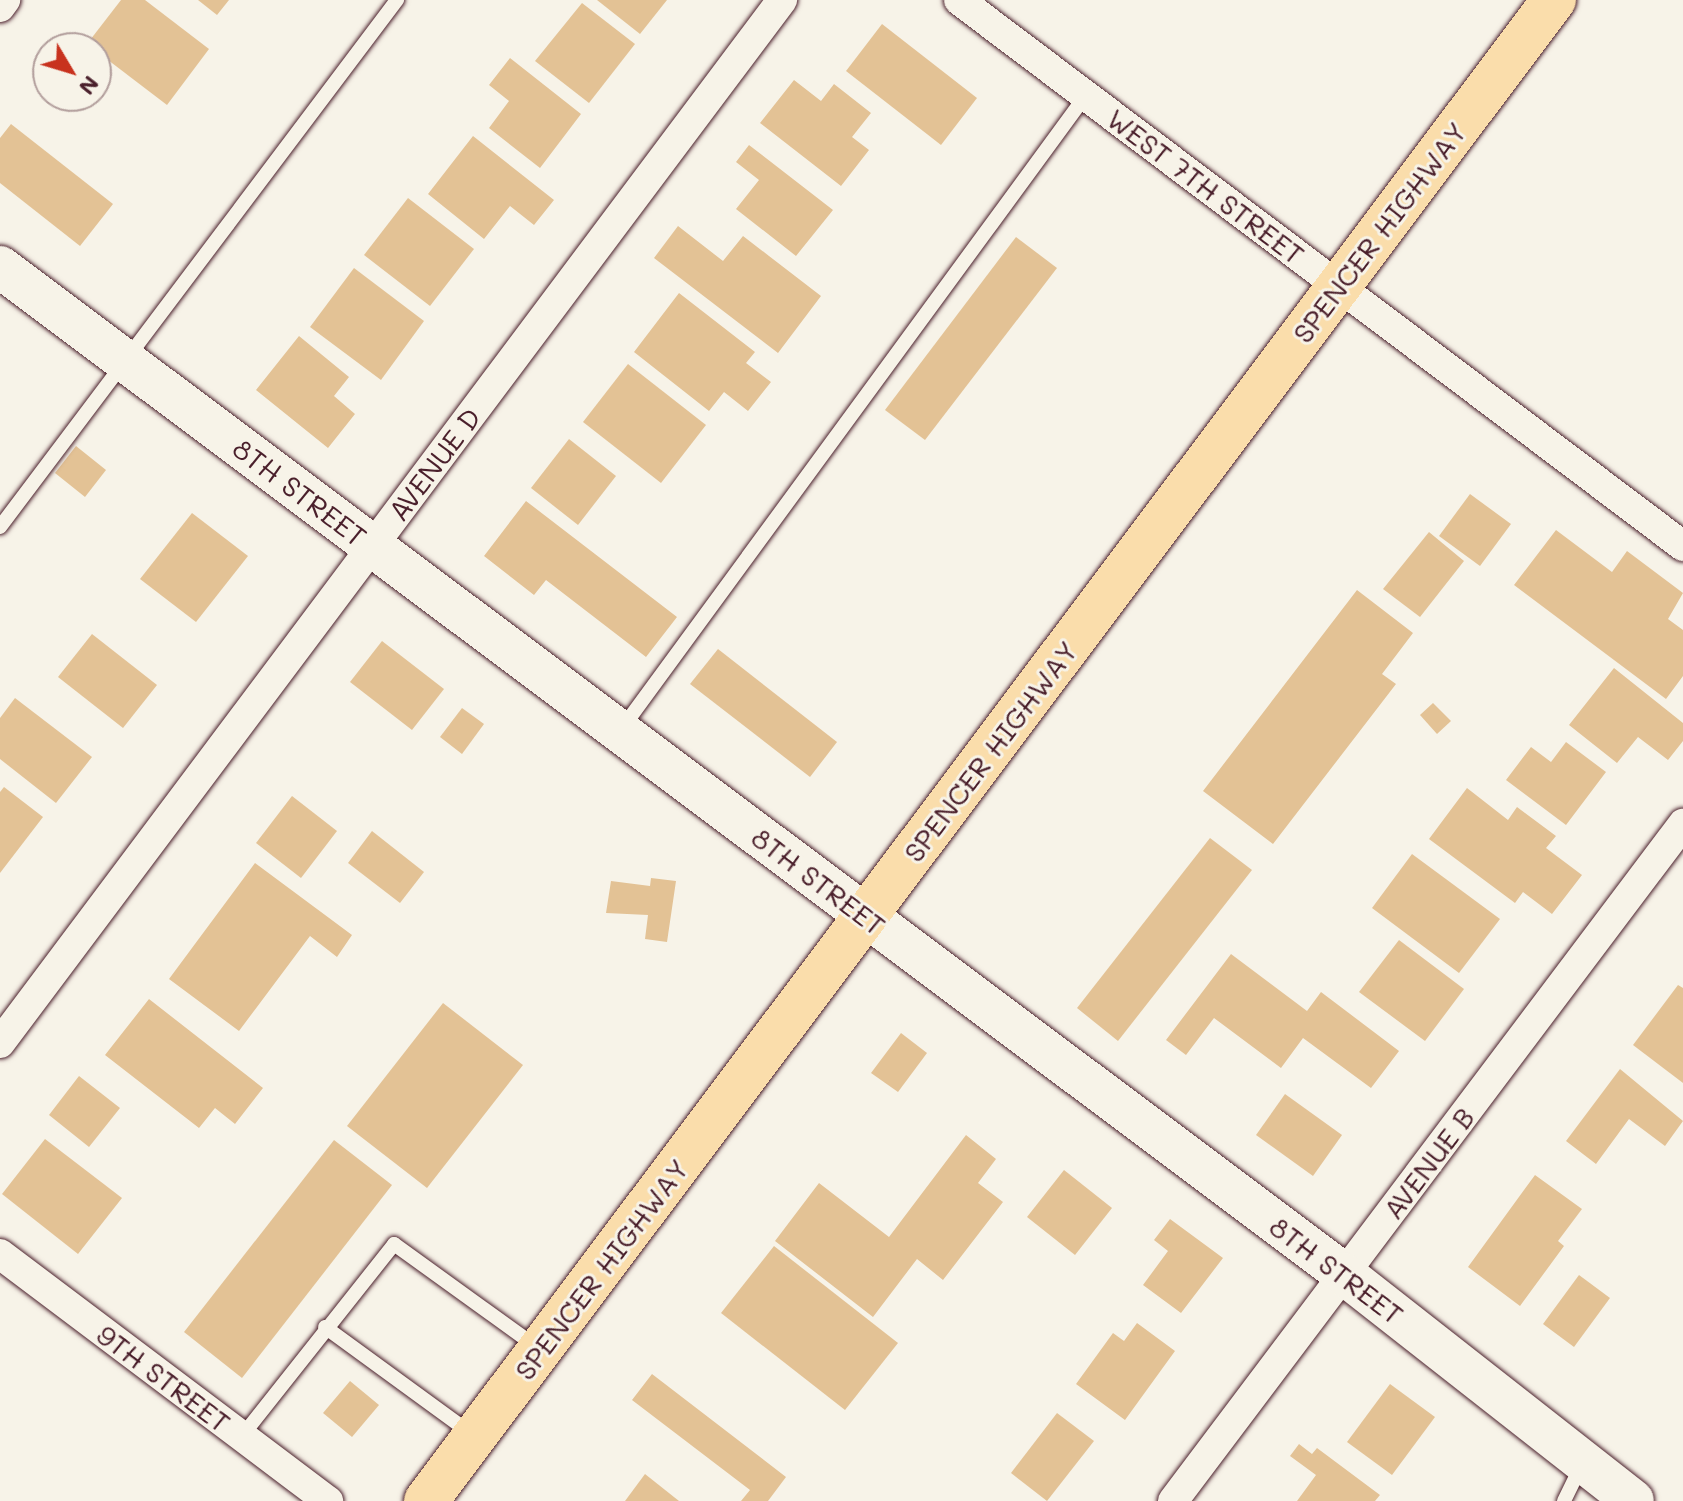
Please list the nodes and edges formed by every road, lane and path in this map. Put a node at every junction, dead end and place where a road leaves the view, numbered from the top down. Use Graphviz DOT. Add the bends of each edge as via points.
graph roads {
  1 [pos="5,0"];
  2 [pos="397,0"];
  3 [pos="782,0"];
  4 [pos="959,0"];
  5 [pos="1554,0"];
  6 [pos="0,7"];
  7 [pos="1086,95"];
  8 [pos="0,267"];
  9 [pos="1339,287"];
  10 [pos="126,361"];
  11 [pos="0,527"];
  12 [pos="372,546"];
  13 [pos="1683,546"];
  14 [pos="619,732"];
  15 [pos="1683,824"];
  16 [pos="866,916"];
  17 [pos="0,1043"];
  18 [pos="0,1254"];
  19 [pos="1344,1274"];
  20 [pos="325,1327"];
  21 [pos="541,1349"];
  22 [pos="242,1436"];
  23 [pos="475,1436"];
  24 [pos="1583,1462"];
  25 [pos="328,1501"];
  26 [pos="426,1501"];
  27 [pos="1173,1501"];
  28 [pos="1564,1501"];
  29 [pos="1633,1501"];
  1 -- 6 [label="street"];
  2 -- 10 [label="lane"];
  3 -- 12 [label="street, AVENUE D"];
  4 -- 7 [label="street, WEST 7TH STREET"];
  5 -- 9 [label="main road, SPENCER HIGHWAY"];
  7 -- 9 [label="street, WEST 7TH STREET"];
  7 -- 14 [label="lane" via="899,358"];
  8 -- 10 [label="street, 8TH STREET"];
  9 -- 13 [label="street, WEST 7TH STREET"];
  9 -- 16 [label="main road, SPENCER HIGHWAY"];
  10 -- 11 [label="lane"];
  10 -- 12 [label="street, 8TH STREET"];
  12 -- 14 [label="street, 8TH STREET"];
  12 -- 17 [label="street, AVENUE D"];
  14 -- 16 [label="street, 8TH STREET"];
  15 -- 19 [label="street, AVENUE B"];
  16 -- 19 [label="street, 8TH STREET"];
  16 -- 21 [label="main road, SPENCER HIGHWAY"];
  18 -- 22 [label="street, 9TH STREET"];
  19 -- 24 [label="street, 8TH STREET"];
  19 -- 27 [label="street, AVENUE B"];
  20 -- 21 [label="lane" via="394,1244"];
  20 -- 22 [label="lane"];
  20 -- 23 [label="lane"];
  21 -- 23 [label="main road, SPENCER HIGHWAY"];
  22 -- 25 [label="street, 9TH STREET"];
  23 -- 26 [label="main road, SPENCER HIGHWAY"];
  24 -- 28 [label="lane"];
  24 -- 29 [label="street, 8TH STREET"];
}
